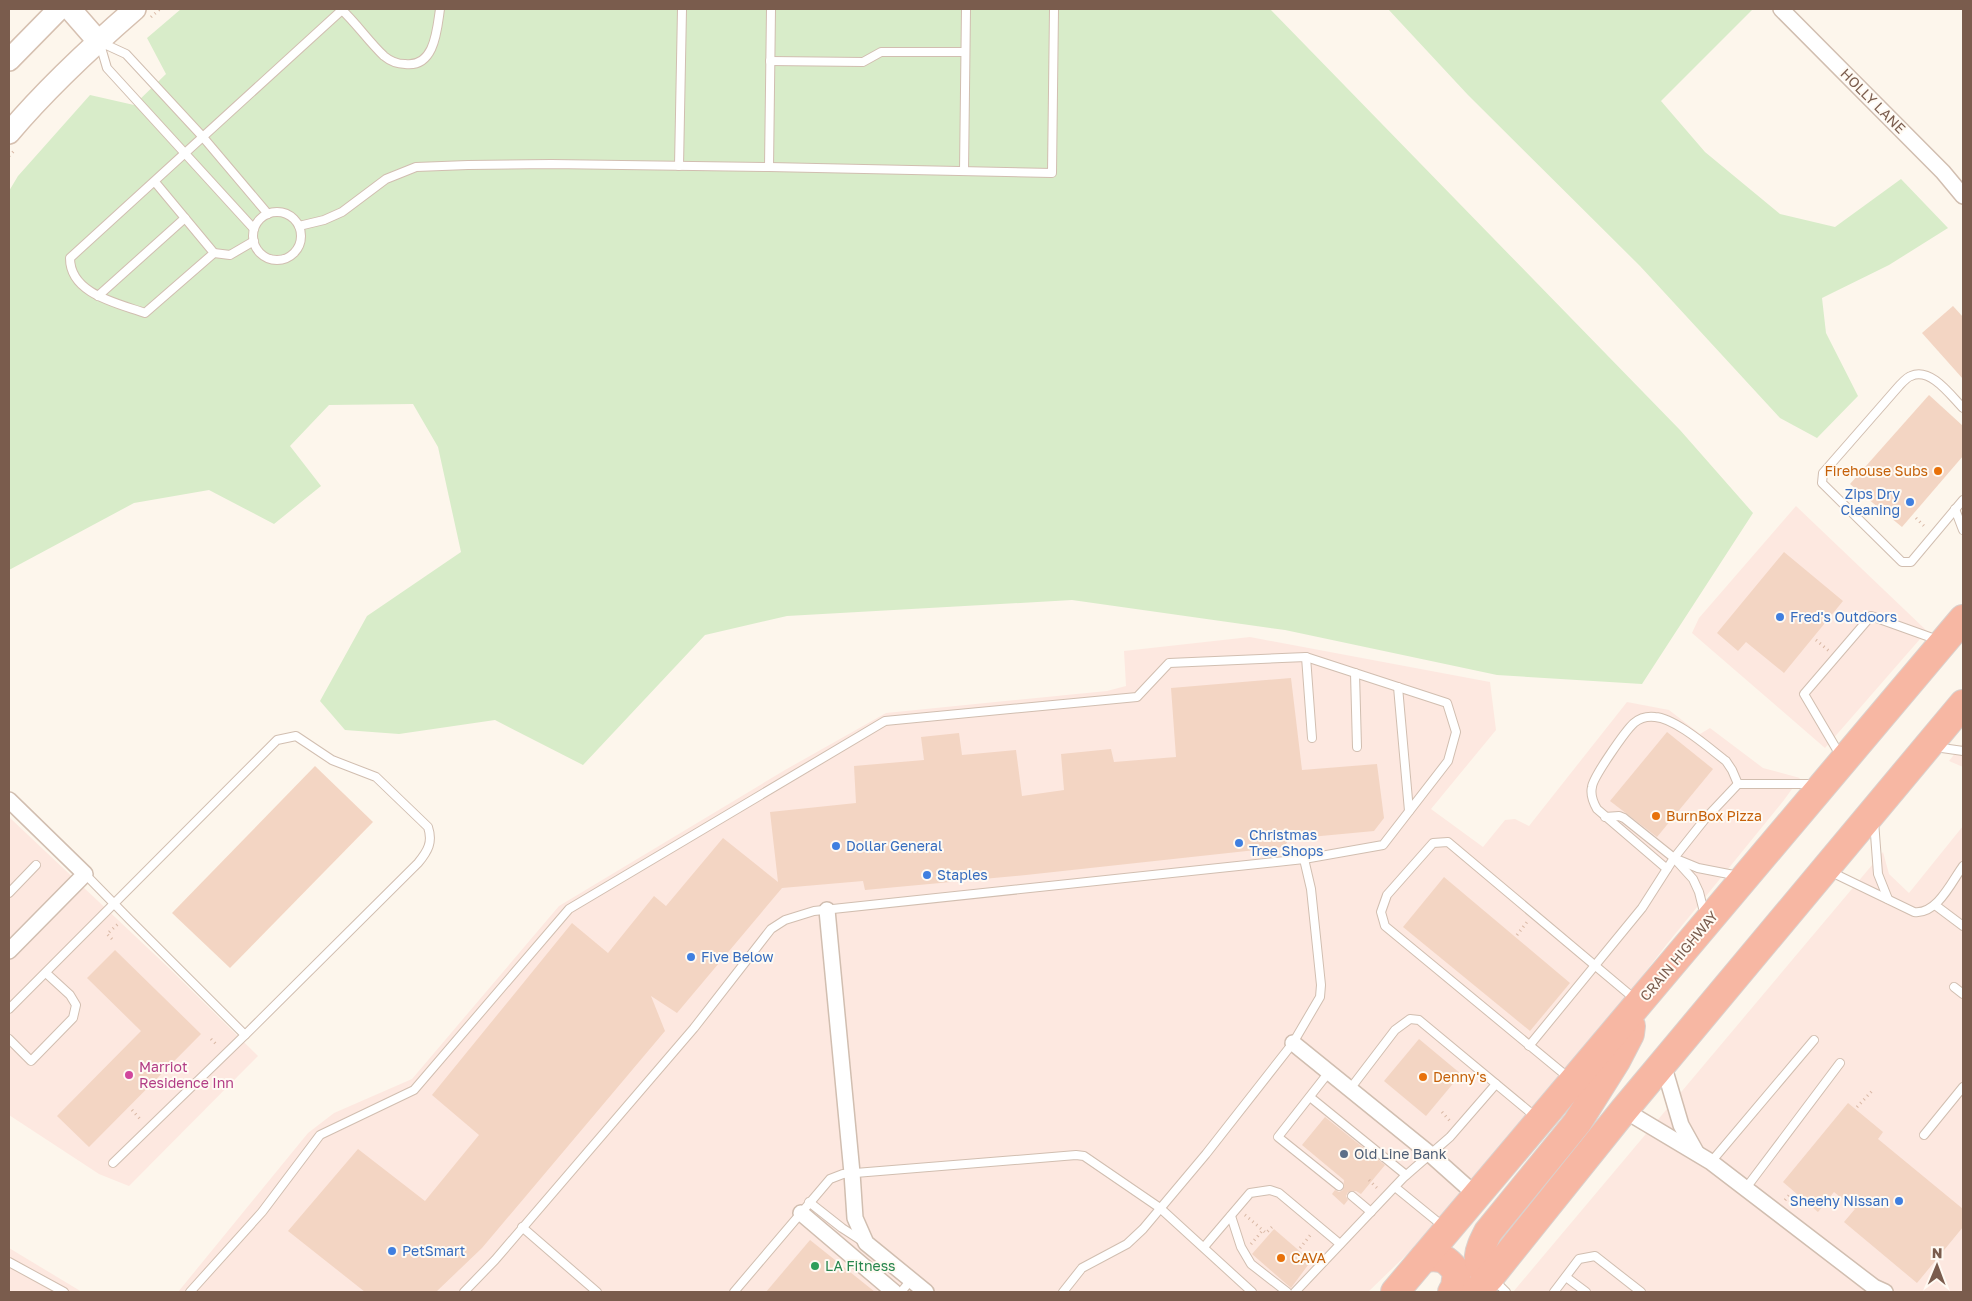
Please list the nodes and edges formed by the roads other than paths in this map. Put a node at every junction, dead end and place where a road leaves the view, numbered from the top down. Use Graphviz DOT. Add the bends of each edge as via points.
graph roads {
  1 [pos="59,9"];
  2 [pos="70,9"];
  3 [pos="135,9"];
  4 [pos="343,9"];
  5 [pos="440,9"];
  6 [pos="682,9"];
  7 [pos="771,9"];
  8 [pos="966,9"];
  9 [pos="1054,9"];
  10 [pos="1781,9"];
  11 [pos="98,41"];
  12 [pos="965,52"];
  13 [pos="9,60"];
  14 [pos="770,61"];
  15 [pos="9,133"];
  16 [pos="202,136"];
  17 [pos="185,152"];
  18 [pos="679,166"];
  19 [pos="769,167"];
  20 [pos="964,171"];
  21 [pos="155,182"];
  22 [pos="1963,196"];
  23 [pos="268,214"];
  24 [pos="185,218"];
  25 [pos="299,226"];
  26 [pos="254,229"];
  27 [pos="254,240"];
  28 [pos="214,253"];
  29 [pos="98,296"];
  30 [pos="1963,408"];
  31 [pos="1963,500"];
  32 [pos="1955,509"];
  33 [pos="1963,530"];
  34 [pos="1963,619"];
  35 [pos="1944,642"];
  36 [pos="1306,658"];
  37 [pos="1355,673"];
  38 [pos="1398,687"];
  39 [pos="1963,704"];
  40 [pos="1312,738"];
  41 [pos="1928,746"];
  42 [pos="1358,747"];
  43 [pos="1963,751"];
  44 [pos="1844,761"];
  45 [pos="1738,784"];
  46 [pos="1825,784"];
  47 [pos="9,800"];
  48 [pos="1409,811"];
  49 [pos="1874,812"];
  50 [pos="1606,817"];
  51 [pos="1674,858"];
  52 [pos="1304,859"];
  53 [pos="36,866"];
  54 [pos="1963,866"];
  55 [pos="1667,869"];
  56 [pos="1826,870"];
  57 [pos="85,874"];
  58 [pos="1745,877"];
  59 [pos="9,893"];
  60 [pos="1888,899"];
  61 [pos="115,904"];
  62 [pos="1935,905"];
  63 [pos="827,910"];
  64 [pos="1707,922"];
  65 [pos="1963,926"];
  66 [pos="9,951"];
  67 [pos="1594,966"];
  68 [pos="46,973"];
  69 [pos="1954,987"];
  70 [pos="1963,994"];
  71 [pos="1636,1007"];
  72 [pos="9,1009"];
  73 [pos="245,1035"];
  74 [pos="9,1039"];
  75 [pos="1814,1040"];
  76 [pos="1293,1044"];
  77 [pos="1530,1046"];
  78 [pos="1840,1063"];
  79 [pos="1664,1064"];
  80 [pos="1329,1072"];
  81 [pos="1573,1082"];
  82 [pos="1496,1084"];
  83 [pos="1963,1087"];
  84 [pos="1350,1089"];
  85 [pos="1310,1097"];
  86 [pos="1624,1110"];
  87 [pos="1540,1121"];
  88 [pos="1924,1135"];
  89 [pos="1696,1153"];
  90 [pos="1430,1154"];
  91 [pos="113,1162"];
  92 [pos="1711,1162"];
  93 [pos="852,1173"];
  94 [pos="1406,1175"];
  95 [pos="1339,1186"];
  96 [pos="1395,1187"];
  97 [pos="1746,1188"];
  98 [pos="1352,1196"];
  99 [pos="1477,1196"];
  100 [pos="805,1207"];
  101 [pos="1160,1208"];
  102 [pos="1370,1212"];
  103 [pos="1231,1216"];
  104 [pos="522,1227"];
  105 [pos="1448,1230"];
  106 [pos="866,1243"];
  107 [pos="1340,1244"];
  108 [pos="1204,1247"];
  109 [pos="1424,1258"];
  110 [pos="9,1262"];
  111 [pos="1566,1276"];
  112 [pos="911,1280"];
  113 [pos="1491,1287"];
  114 [pos="64,1292"];
  115 [pos="190,1292"];
  116 [pos="464,1292"];
  117 [pos="597,1292"];
  118 [pos="734,1292"];
  119 [pos="894,1292"];
  120 [pos="902,1292"];
  121 [pos="926,1292"];
  122 [pos="1063,1292"];
  123 [pos="1252,1292"];
  124 [pos="1287,1292"];
  125 [pos="1296,1292"];
  126 [pos="1395,1292"];
  127 [pos="1452,1292"];
  128 [pos="1554,1292"];
  129 [pos="1586,1292"];
  130 [pos="1641,1292"];
  131 [pos="1885,1292"];
  1 -- 13 [label="main road"];
  2 -- 11 [label="main road"];
  3 -- 11 [label="main road"];
  4 -- 5 [label="lane" via="385,56 397,64 411,65 425,59 435,42"];
  4 -- 16 [label="lane"];
  6 -- 18 [label="lane"];
  7 -- 14 [label="lane"];
  8 -- 12 [label="lane"];
  9 -- 20 [label="lane" via="1052,173"];
  10 -- 22 [label="street, HOLLY LANE"];
  11 -- 15 [label="main road" via="39,97"];
  11 -- 16 [label="lane" via="126,54"];
  11 -- 17 [label="lane" via="107,68"];
  12 -- 14 [label="lane" via="881,52 864,62"];
  12 -- 20 [label="lane"];
  14 -- 19 [label="lane"];
  16 -- 17 [label="lane"];
  16 -- 23 [label="lane"];
  17 -- 21 [label="lane"];
  17 -- 26 [label="lane"];
  18 -- 19 [label="lane"];
  18 -- 25 [label="lane" via="468,164 416,167 386,179 342,212"];
  19 -- 20 [label="lane"];
  21 -- 24 [label="lane"];
  21 -- 29 [label="lane" via="70,258 70,268 81,285"];
  23 -- 25 [label="lane" via="282,212"];
  23 -- 26 [label="lane"];
  24 -- 28 [label="lane"];
  24 -- 29 [label="lane"];
  25 -- 27 [label="lane" via="300,242 292,255 285,258 277,260 262,254"];
  26 -- 27 [label="lane"];
  27 -- 28 [label="lane" via="230,255"];
  28 -- 29 [label="lane" via="145,313"];
  30 -- 32 [label="lane" via="1936,380 1926,375 1912,375 1823,473 1822,483 1902,562 1911,562"];
  31 -- 32 [label="lane"];
  32 -- 33 [label="lane"];
  34 -- 35 [label="highway, CRAIN HIGHWAY"];
  35 -- 44 [label="highway, CRAIN HIGHWAY"];
  35 -- 44 [label="lane" via="1871,616 1804,694"];
  36 -- 37 [label="lane"];
  36 -- 40 [label="lane"];
  36 -- 115 [label="lane" via="1169,663 1137,697 885,721 569,909 414,1090 320,1135 262,1212"];
  37 -- 38 [label="lane"];
  37 -- 42 [label="lane"];
  38 -- 48 [label="lane"];
  38 -- 48 [label="lane" via="1447,703 1456,732 1448,761"];
  39 -- 41 [label="highway"];
  41 -- 43 [label="lane"];
  41 -- 49 [label="highway"];
  44 -- 46 [label="highway, CRAIN HIGHWAY"];
  45 -- 46 [label="lane"];
  45 -- 50 [label="lane" via="1726,761 1670,721 1642,718 1632,724 1593,782 1591,794 1594,804"];
  45 -- 51 [label="lane" via="1704,819"];
  46 -- 58 [label="highway, CRAIN HIGHWAY"];
  47 -- 57 [label="street"];
  48 -- 52 [label="lane" via="1383,844"];
  49 -- 56 [label="highway"];
  49 -- 60 [label="lane" via="1878,874"];
  50 -- 51 [label="lane" via="1624,818"];
  50 -- 55 [label="lane"];
  51 -- 55 [label="lane"];
  51 -- 58 [label="lane" via="1698,868"];
  51 -- 64 [label="lane" via="1697,885"];
  52 -- 63 [label="lane"];
  52 -- 76 [label="lane" via="1311,889 1321,984 1320,997"];
  53 -- 59 [label="lane"];
  54 -- 62 [label="lane"];
  55 -- 67 [label="lane" via="1642,908"];
  56 -- 60 [label="lane"];
  56 -- 79 [label="highway"];
  57 -- 61 [label="lane"];
  57 -- 66 [label="street"];
  58 -- 64 [label="highway, CRAIN HIGHWAY"];
  60 -- 62 [label="lane" via="1914,912"];
  61 -- 68 [label="lane"];
  61 -- 73 [label="lane"];
  61 -- 73 [label="lane" via="277,740 287,737 296,736 332,760 376,777 428,827 428,851"];
  62 -- 65 [label="lane"];
  63 -- 93 [label="street"];
  63 -- 104 [label="lane" via="785,920 771,929 694,1028"];
  64 -- 71 [label="highway, CRAIN HIGHWAY"];
  67 -- 71 [label="lane"];
  67 -- 77 [label="lane"];
  67 -- 77 [label="lane" via="1448,842 1433,843 1387,896 1382,912 1385,926"];
  68 -- 72 [label="lane"];
  68 -- 74 [label="lane" via="70,994 76,1005 73,1018 31,1061"];
  69 -- 70 [label="lane"];
  71 -- 81 [label="highway, CRAIN HIGHWAY"];
  71 -- 113 [label="highway" via="1630,1034 1577,1123 1488,1232 1478,1260"];
  73 -- 91 [label="lane"];
  75 -- 92 [label="lane"];
  76 -- 80 [label="street"];
  76 -- 101 [label="lane"];
  77 -- 81 [label="lane"];
  78 -- 97 [label="lane"];
  79 -- 86 [label="highway"];
  79 -- 89 [label="street" via="1681,1125"];
  80 -- 84 [label="street"];
  80 -- 85 [label="lane"];
  81 -- 87 [label="highway, CRAIN HIGHWAY"];
  82 -- 84 [label="lane" via="1419,1020 1410,1019 1394,1030"];
  82 -- 87 [label="lane"];
  82 -- 90 [label="lane" via="1450,1137"];
  83 -- 88 [label="lane"];
  84 -- 90 [label="street"];
  85 -- 94 [label="lane"];
  85 -- 95 [label="lane" via="1278,1137"];
  86 -- 89 [label="street"];
  86 -- 113 [label="highway"];
  87 -- 99 [label="highway, CRAIN HIGHWAY"];
  89 -- 92 [label="street"];
  90 -- 94 [label="lane"];
  90 -- 99 [label="street"];
  92 -- 97 [label="street"];
  93 -- 100 [label="lane" via="830,1179"];
  93 -- 101 [label="lane" via="1076,1155 1084,1156"];
  93 -- 106 [label="street" via="855,1218"];
  94 -- 96 [label="lane"];
  96 -- 102 [label="lane"];
  96 -- 105 [label="lane"];
  97 -- 131 [label="street" via="1874,1287"];
  98 -- 102 [label="lane"];
  99 -- 105 [label="highway, CRAIN HIGHWAY"];
  100 -- 106 [label="lane"];
  100 -- 118 [label="lane"];
  100 -- 119 [label="street"];
  101 -- 108 [label="lane"];
  101 -- 122 [label="lane" via="1127,1244 1082,1268"];
  102 -- 107 [label="lane"];
  103 -- 107 [label="lane" via="1250,1193 1270,1190 1279,1193"];
  103 -- 108 [label="lane"];
  103 -- 124 [label="lane" via="1244,1252 1252,1264"];
  104 -- 116 [label="lane"];
  104 -- 117 [label="lane"];
  105 -- 109 [label="highway, CRAIN HIGHWAY"];
  106 -- 112 [label="street"];
  107 -- 125 [label="lane"];
  108 -- 123 [label="lane"];
  109 -- 126 [label="highway, CRAIN HIGHWAY"];
  109 -- 127 [label="highway" via="1443,1258 1457,1272"];
  110 -- 114 [label="lane"];
  111 -- 128 [label="lane"];
  111 -- 129 [label="lane"];
  111 -- 130 [label="lane" via="1579,1259 1596,1256"];
  112 -- 120 [label="lane"];
  112 -- 121 [label="street"];
}
